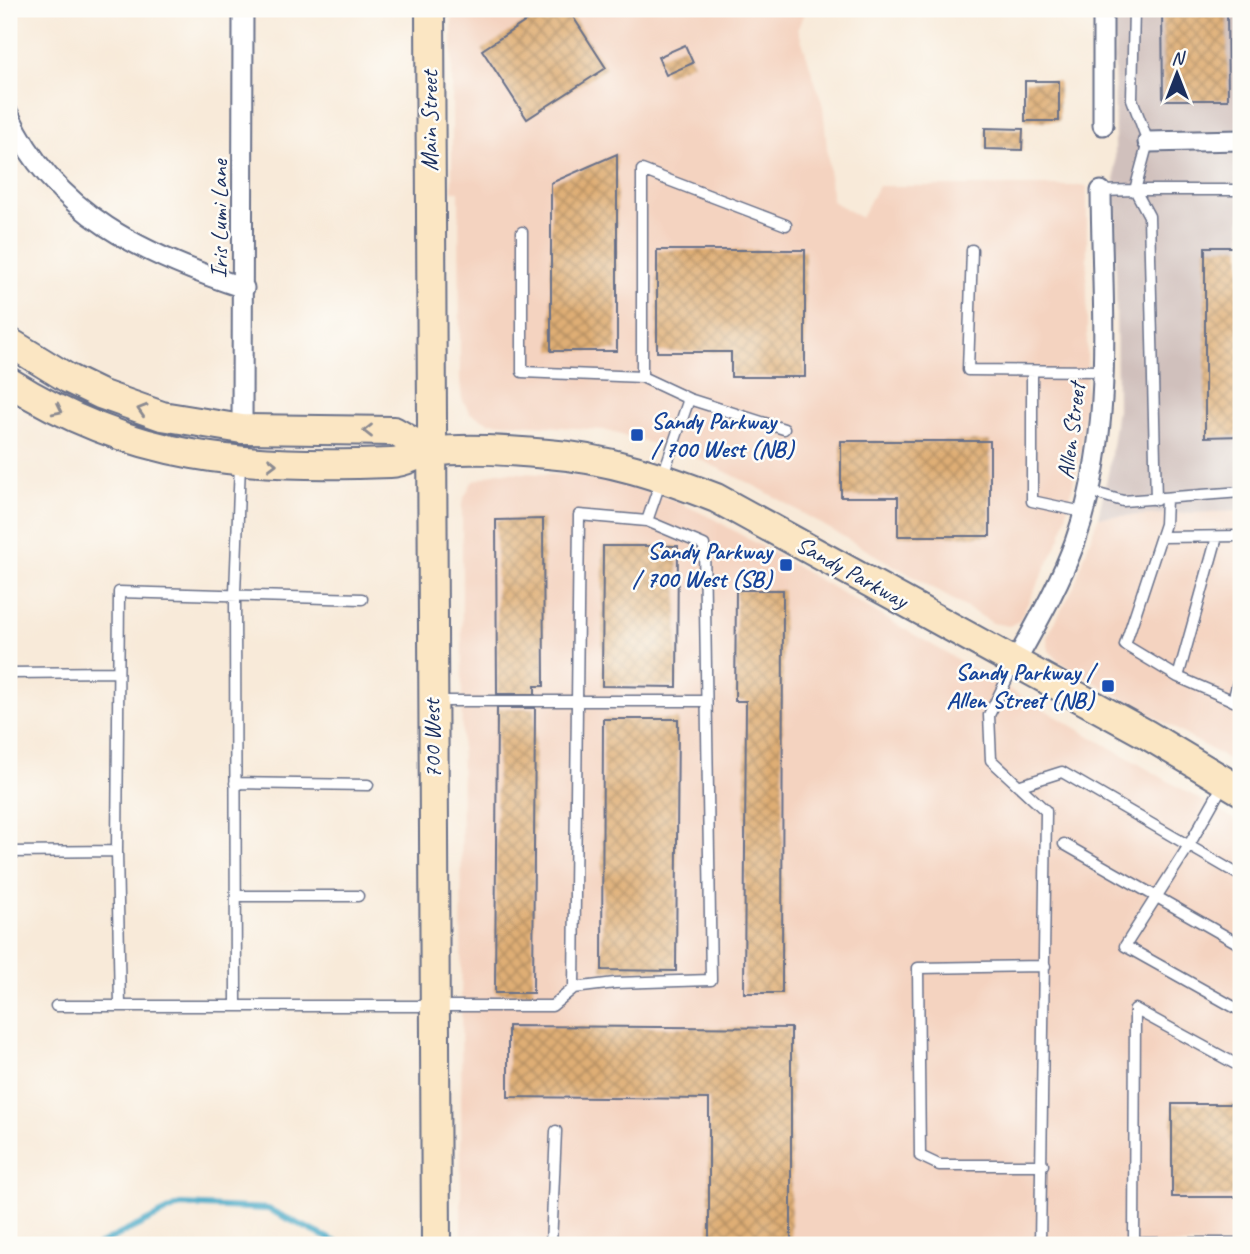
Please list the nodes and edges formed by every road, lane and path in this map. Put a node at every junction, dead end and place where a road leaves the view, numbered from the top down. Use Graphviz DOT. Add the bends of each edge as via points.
graph roads {
  1 [pos="243,9"];
  2 [pos="430,9"];
  3 [pos="1103,9"];
  4 [pos="1134,9"];
  5 [pos="9,115"];
  6 [pos="1103,125"];
  7 [pos="1241,140"];
  8 [pos="1148,142"];
  9 [pos="1135,190"];
  10 [pos="1241,190"];
  11 [pos="1101,191"];
  12 [pos="786,225"];
  13 [pos="522,232"];
  14 [pos="429,233"];
  15 [pos="972,250"];
  16 [pos="244,288"];
  17 [pos="9,342"];
  18 [pos="1032,371"];
  19 [pos="1103,371"];
  20 [pos="642,377"];
  21 [pos="9,382"];
  22 [pos="689,399"];
  23 [pos="242,429"];
  24 [pos="784,429"];
  25 [pos="430,452"];
  26 [pos="240,463"];
  27 [pos="663,478"];
  28 [pos="1088,492"];
  29 [pos="1241,492"];
  30 [pos="1161,499"];
  31 [pos="1083,512"];
  32 [pos="647,521"];
  33 [pos="1241,536"];
  34 [pos="1161,537"];
  35 [pos="1216,537"];
  36 [pos="235,593"];
  37 [pos="362,599"];
  38 [pos="1016,662"];
  39 [pos="1241,670"];
  40 [pos="117,672"];
  41 [pos="9,673"];
  42 [pos="1178,677"];
  43 [pos="432,701"];
  44 [pos="577,701"];
  45 [pos="706,701"];
  46 [pos="1237,703"];
  47 [pos="235,783"];
  48 [pos="368,785"];
  49 [pos="1021,785"];
  50 [pos="1233,786"];
  51 [pos="1064,844"];
  52 [pos="1188,847"];
  53 [pos="117,851"];
  54 [pos="9,852"];
  55 [pos="1241,876"];
  56 [pos="236,895"];
  57 [pos="358,896"];
  58 [pos="1156,897"];
  59 [pos="1241,945"];
  60 [pos="1045,966"];
  61 [pos="574,988"];
  62 [pos="236,1004"];
  63 [pos="435,1005"];
  64 [pos="56,1006"];
  65 [pos="120,1006"];
  66 [pos="1241,1012"];
  67 [pos="1241,1067"];
  68 [pos="556,1131"];
  69 [pos="1043,1166"];
  70 [pos="1241,1242"];
  71 [pos="1134,1244"];
  72 [pos="436,1245"];
  73 [pos="551,1245"];
  74 [pos="1040,1245"];
  1 -- 16 [label="street, Iris Lumi Lane"];
  2 -- 14 [label="main road, Main Street"];
  3 -- 6 [label="street"];
  4 -- 8 [label="lane" via="1132,99"];
  5 -- 16 [label="street" via="41,168 103,225 152,254"];
  7 -- 8 [label="street"];
  8 -- 9 [label="lane"];
  9 -- 10 [label="lane"];
  9 -- 11 [label="lane"];
  9 -- 30 [label="lane" via="1149,216"];
  11 -- 19 [label="street, Allen Street"];
  12 -- 20 [label="lane" via="642,170"];
  13 -- 20 [label="lane" via="522,372"];
  14 -- 25 [label="main road, 700 West"];
  15 -- 18 [label="lane" via="968,370"];
  16 -- 23 [label="street, Iris Lumi Lane"];
  23 -- 17 [label="main road, one-way" via="132,407 69,379"];
  18 -- 19 [label="lane"];
  18 -- 31 [label="lane" via="1032,501"];
  19 -- 28 [label="street, Allen Street"];
  20 -- 22 [label="lane"];
  21 -- 26 [label="main road, one-way" via="110,433 182,454"];
  22 -- 24 [label="lane"];
  22 -- 27 [label="lane"];
  25 -- 23 [label="main road, one-way" via="394,430"];
  26 -- 25 [label="main road, one-way" via="395,463"];
  25 -- 27 [label="main road, Sandy Parkway" via="551,454"];
  25 -- 43 [label="main road, 700 West"];
  26 -- 36 [label="lane"];
  27 -- 32 [label="lane"];
  27 -- 38 [label="main road, Sandy Parkway" via="716,498"];
  28 -- 30 [label="lane" via="1123,501"];
  28 -- 31 [label="street, Allen Street"];
  29 -- 30 [label="lane"];
  30 -- 34 [label="lane" via="1165,524"];
  31 -- 38 [label="street, Allen Street" via="1065,566"];
  32 -- 44 [label="lane" via="579,515"];
  32 -- 45 [label="lane" via="704,545"];
  33 -- 35 [label="lane"];
  34 -- 35 [label="lane"];
  34 -- 42 [label="lane" via="1125,645"];
  35 -- 42 [label="lane"];
  36 -- 37 [label="lane"];
  36 -- 40 [label="lane" via="119,592"];
  36 -- 47 [label="lane"];
  38 -- 49 [label="lane" via="989,715 991,760"];
  38 -- 50 [label="main road, Sandy Parkway"];
  39 -- 46 [label="lane"];
  40 -- 41 [label="lane"];
  40 -- 53 [label="lane"];
  42 -- 46 [label="lane"];
  43 -- 44 [label="lane"];
  43 -- 63 [label="main road, 700 West"];
  44 -- 45 [label="lane"];
  44 -- 61 [label="lane"];
  45 -- 61 [label="lane" via="710,980"];
  47 -- 48 [label="lane"];
  47 -- 56 [label="lane"];
  49 -- 52 [label="lane" via="1062,772"];
  49 -- 60 [label="lane" via="1046,811"];
  50 -- 52 [label="lane"];
  51 -- 58 [label="lane"];
  52 -- 55 [label="lane"];
  52 -- 58 [label="lane"];
  53 -- 54 [label="lane"];
  53 -- 65 [label="lane"];
  56 -- 57 [label="lane"];
  56 -- 62 [label="lane"];
  58 -- 59 [label="lane"];
  58 -- 66 [label="lane" via="1125,946"];
  60 -- 69 [label="lane"];
  60 -- 69 [label="lane" via="918,968 920,1156 939,1166"];
  61 -- 63 [label="lane" via="552,1006"];
  62 -- 63 [label="lane"];
  62 -- 65 [label="lane"];
  63 -- 72 [label="main road, 700 West"];
  64 -- 65 [label="lane"];
  67 -- 71 [label="lane" via="1135,1009"];
  68 -- 73 [label="lane"];
  69 -- 74 [label="lane"];
  70 -- 71 [label="lane"];
}
